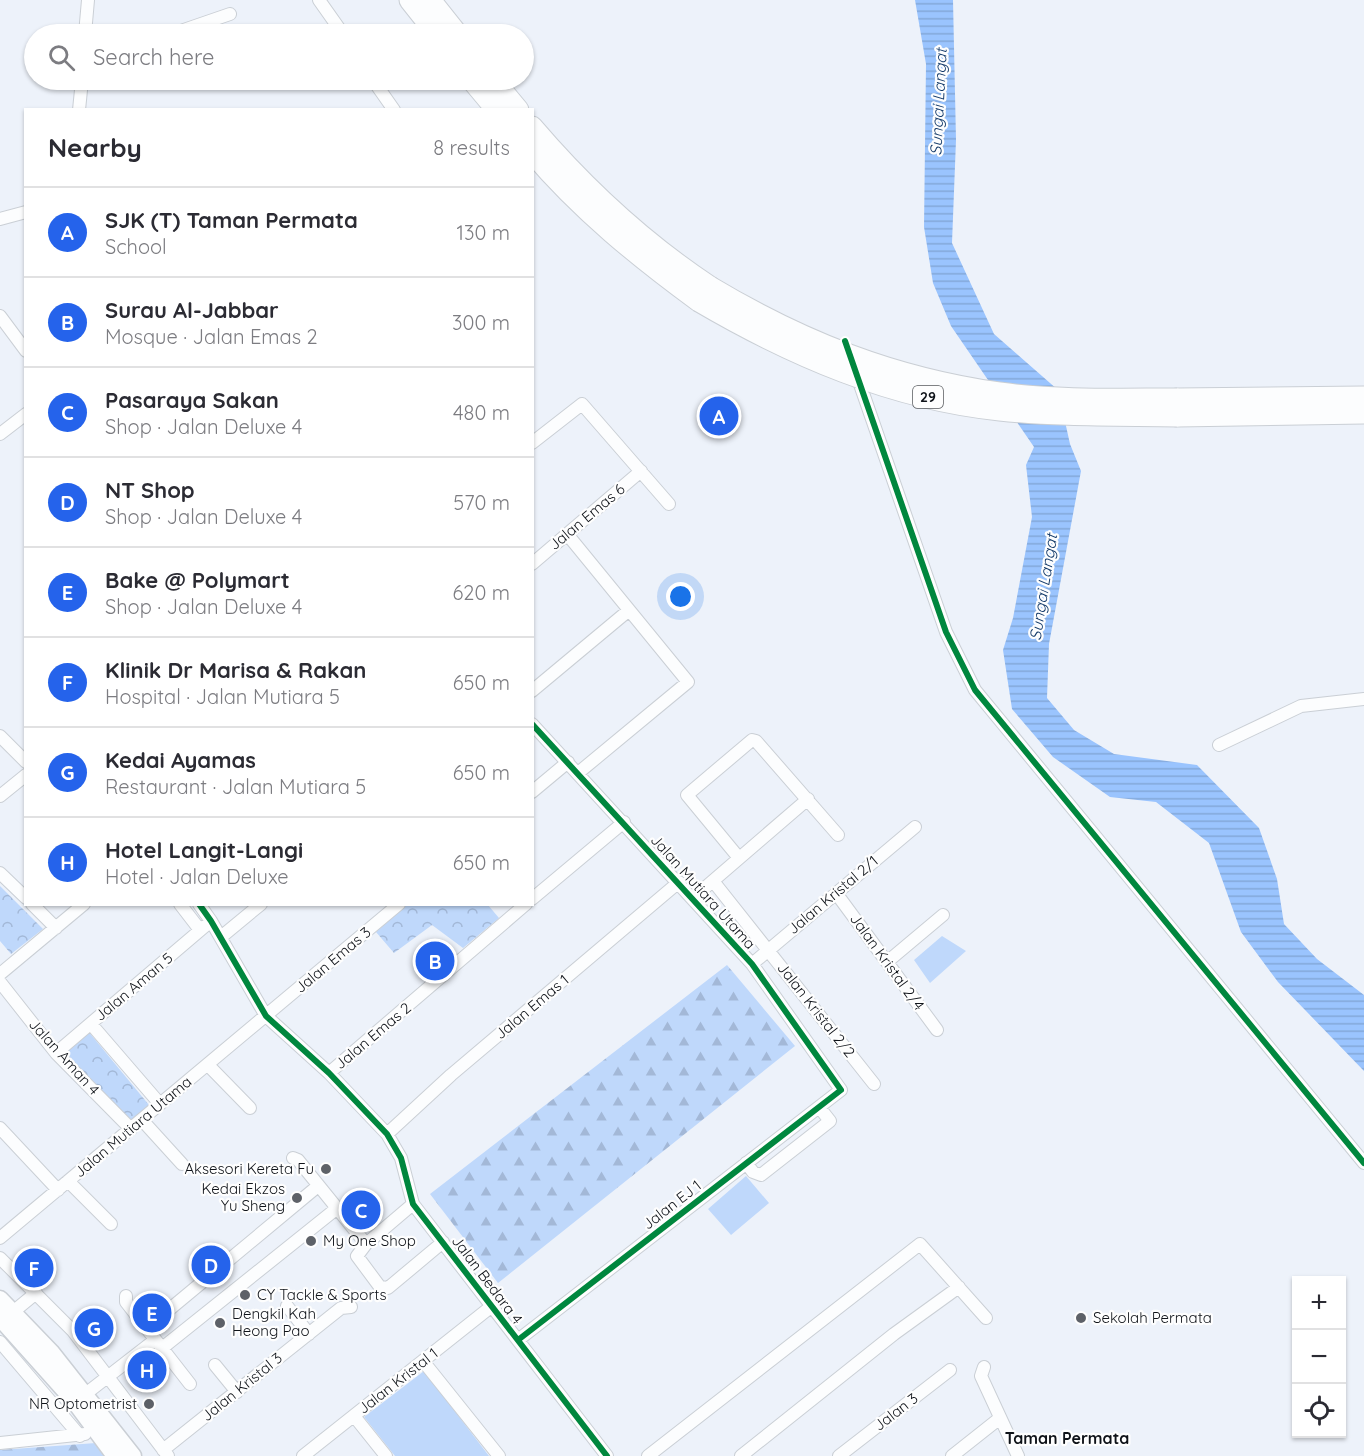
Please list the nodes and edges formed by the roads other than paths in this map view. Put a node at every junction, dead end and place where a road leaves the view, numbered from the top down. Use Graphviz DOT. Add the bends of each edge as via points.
graph roads {
  1 [pos="88,0"];
  2 [pos="319,0"];
  3 [pos="410,0"];
  4 [pos="430,0"];
  5 [pos="230,14"];
  6 [pos="86,24"];
  7 [pos="201,24"];
  8 [pos="336,24"];
  9 [pos="429,24"];
  10 [pos="449,24"];
  11 [pos="81,90"];
  12 [pos="380,90"];
  13 [pos="480,90"];
  14 [pos="501,90"];
  15 [pos="79,108"];
  16 [pos="393,108"];
  17 [pos="495,108"];
  18 [pos="516,108"];
  19 [pos="534,129"];
  20 [pos="534,154"];
  21 [pos="24,213"];
  22 [pos="0,219"];
  23 [pos="704,294"];
  24 [pos="0,316"];
  25 [pos="845,341"];
  26 [pos="24,348"];
  27 [pos="1364,397"];
  28 [pos="1177,408"];
  29 [pos="1364,413"];
  30 [pos="24,416"];
  31 [pos="0,434"];
  32 [pos="534,441"];
  33 [pos="641,471"];
  34 [pos="669,504"];
  35 [pos="567,534"];
  36 [pos="534,562"];
  37 [pos="628,611"];
  38 [pos="534,689"];
  39 [pos="1364,699"];
  40 [pos="534,726"];
  41 [pos="1,740"];
  42 [pos="1219,745"];
  43 [pos="24,760"];
  44 [pos="568,762"];
  45 [pos="578,773"];
  46 [pos="24,777"];
  47 [pos="534,790"];
  48 [pos="0,796"];
  49 [pos="808,799"];
  50 [pos="624,822"];
  51 [pos="915,826"];
  52 [pos="838,835"];
  53 [pos="739,858"];
  54 [pos="0,873"];
  55 [pos="713,881"];
  56 [pos="679,882"];
  57 [pos="836,893"];
  58 [pos="24,896"];
  59 [pos="534,897"];
  60 [pos="693,898"];
  61 [pos="34,906"];
  62 [pos="82,906"];
  63 [pos="182,906"];
  64 [pos="200,906"];
  65 [pos="259,906"];
  66 [pos="397,906"];
  67 [pos="524,906"];
  68 [pos="943,915"];
  69 [pos="211,921"];
  70 [pos="56,928"];
  71 [pos="200,930"];
  72 [pos="221,937"];
  73 [pos="769,950"];
  74 [pos="887,962"];
  75 [pos="752,964"];
  76 [pos="0,974"];
  77 [pos="0,982"];
  78 [pos="266,1016"];
  79 [pos="91,1024"];
  80 [pos="938,1030"];
  81 [pos="56,1053"];
  82 [pos="208,1065"];
  83 [pos="328,1073"];
  84 [pos="874,1084"];
  85 [pos="841,1090"];
  86 [pos="160,1104"];
  87 [pos="819,1107"];
  88 [pos="250,1108"];
  89 [pos="142,1120"];
  90 [pos="0,1128"];
  91 [pos="131,1129"];
  92 [pos="387,1134"];
  93 [pos="293,1158"];
  94 [pos="746,1163"];
  95 [pos="1364,1163"];
  96 [pos="182,1164"];
  97 [pos="68,1181"];
  98 [pos="318,1186"];
  99 [pos="58,1190"];
  100 [pos="413,1204"];
  101 [pos="336,1209"];
  102 [pos="111,1224"];
  103 [pos="0,1238"];
  104 [pos="443,1242"];
  105 [pos="366,1244"];
  106 [pos="0,1258"];
  107 [pos="959,1287"];
  108 [pos="36,1293"];
  109 [pos="126,1296"];
  110 [pos="0,1299"];
  111 [pos="287,1306"];
  112 [pos="492,1306"];
  113 [pos="351,1307"];
  114 [pos="7,1315"];
  115 [pos="986,1318"];
  116 [pos="147,1328"];
  117 [pos="309,1334"];
  118 [pos="518,1340"];
  119 [pos="0,1342"];
  120 [pos="158,1344"];
  121 [pos="423,1361"];
  122 [pos="215,1365"];
  123 [pos="984,1367"];
  124 [pos="950,1370"];
  125 [pos="108,1376"];
  126 [pos="190,1384"];
  127 [pos="237,1392"];
  128 [pos="80,1397"];
  129 [pos="354,1416"];
  130 [pos="1000,1418"];
  131 [pos="96,1430"];
  132 [pos="80,1436"];
  133 [pos="0,1443"];
  134 [pos="165,1453"];
  135 [pos="841,1455"];
  136 [pos="116,1456"];
  137 [pos="133,1456"];
  138 [pos="303,1456"];
  139 [pos="386,1456"];
  140 [pos="499,1456"];
  141 [pos="607,1456"];
  142 [pos="648,1456"];
  143 [pos="741,1456"];
  144 [pos="952,1456"];
  145 [pos="1018,1456"];
  1 -- 6 [label="street"];
  2 -- 8 [label="street"];
  3 -- 9 [label="highway"];
  4 -- 10 [label="highway"];
  5 -- 7 [label="street"];
  11 -- 15 [label="street"];
  12 -- 16 [label="street"];
  13 -- 17 [label="highway"];
  14 -- 18 [label="highway"];
  19 -- 23 [label="highway, 29" via="608,208"];
  20 -- 23 [label="highway, 29" via="591,215 636,254"];
  21 -- 22 [label="street"];
  23 -- 28 [label="highway, 29, bridge" via="753,333 817,362 882,385 939,399 998,410 1054,414"];
  24 -- 26 [label="street"];
  25 -- 95 [label="street" via="946,632 975,690"];
  27 -- 28 [label="highway, 29"];
  28 -- 29 [label="highway, 29"];
  30 -- 31 [label="street"];
  32 -- 33 [label="street" via="582,404"];
  33 -- 34 [label="street"];
  33 -- 35 [label="street, Jalan Emas 6"];
  35 -- 36 [label="street, Jalan Emas 6"];
  35 -- 37 [label="street"];
  37 -- 38 [label="street"];
  37 -- 45 [label="street" via="688,682"];
  39 -- 42 [label="street" via="1301,706"];
  40 -- 44 [label="street, Jalan Mutiara Utama"];
  41 -- 43 [label="street"];
  44 -- 45 [label="street, Jalan Mutiara Utama"];
  44 -- 47 [label="street"];
  45 -- 50 [label="street, Jalan Mutiara Utama"];
  46 -- 48 [label="street"];
  49 -- 52 [label="street"];
  49 -- 53 [label="street"];
  49 -- 53 [label="street" via="756,741 748,741 688,791 688,799"];
  50 -- 56 [label="street, Jalan Mutiara Utama"];
  50 -- 59 [label="street"];
  51 -- 57 [label="street, Jalan Kristal 2/1"];
  53 -- 55 [label="street"];
  54 -- 58 [label="street"];
  55 -- 60 [label="street"];
  55 -- 73 [label="street, Jalan Kristal 2/2"];
  56 -- 60 [label="street, Jalan Mutiara Utama"];
  56 -- 92 [label="street, Jalan Emas 1"];
  57 -- 73 [label="street, Jalan Kristal 2/1"];
  57 -- 74 [label="street, Jalan Kristal 2/4"];
  60 -- 75 [label="street, Jalan Mutiara Utama"];
  61 -- 70 [label="street"];
  62 -- 70 [label="street"];
  63 -- 71 [label="street"];
  64 -- 69 [label="street"];
  65 -- 72 [label="street"];
  66 -- 78 [label="street, Jalan Emas 3"];
  67 -- 83 [label="street, Jalan Emas 2"];
  68 -- 74 [label="street"];
  69 -- 71 [label="street, Jalan Aman 5"];
  69 -- 72 [label="street"];
  70 -- 76 [label="street"];
  71 -- 79 [label="street, Jalan Aman 5"];
  72 -- 78 [label="street"];
  73 -- 75 [label="street, Jalan Kristal 2/1"];
  73 -- 84 [label="street, Jalan Kristal 2/2"];
  74 -- 80 [label="street, Jalan Kristal 2/4"];
  75 -- 85 [label="street, Jalan Mutiara Utama"];
  77 -- 81 [label="street, Jalan Aman 4"];
  78 -- 82 [label="street, Jalan Mutiara Utama"];
  78 -- 83 [label="street"];
  79 -- 81 [label="street, Jalan Aman 5"];
  79 -- 86 [label="street"];
  81 -- 91 [label="street, Jalan Aman 4"];
  82 -- 86 [label="street, Jalan Mutiara Utama"];
  82 -- 88 [label="street"];
  83 -- 92 [label="street"];
  85 -- 87 [label="street, Jalan EJ 1"];
  86 -- 89 [label="street, Jalan Mutiara Utama"];
  87 -- 94 [label="street, Jalan EJ 1"];
  87 -- 94 [label="street" via="830,1121 761,1175"];
  89 -- 91 [label="street, Jalan Mutiara Utama"];
  89 -- 96 [label="street"];
  90 -- 99 [label="street"];
  91 -- 97 [label="street, Jalan Mutiara Utama"];
  92 -- 100 [label="street" via="401,1158"];
  93 -- 98 [label="street"];
  94 -- 118 [label="street, Jalan EJ 1"];
  97 -- 99 [label="street, Jalan Mutiara Utama"];
  97 -- 102 [label="street"];
  98 -- 101 [label="street"];
  98 -- 116 [label="street"];
  99 -- 103 [label="street, Jalan Mutiara Utama"];
  100 -- 104 [label="street, Jalan Bedara 4"];
  100 -- 105 [label="street"];
  101 -- 105 [label="street"];
  101 -- 120 [label="street"];
  104 -- 105 [label="street" via="388,1288 380,1287 357,1256"];
  104 -- 112 [label="street, Jalan Bedara 4"];
  106 -- 108 [label="street"];
  107 -- 115 [label="street"];
  107 -- 142 [label="street" via="920,1244"];
  107 -- 143 [label="street"];
  108 -- 114 [label="street"];
  108 -- 125 [label="street" via="73,1331"];
  109 -- 116 [label="street" via="126,1302"];
  110 -- 114 [label="main road"];
  111 -- 117 [label="street"];
  112 -- 118 [label="street, Jalan Bedara 4"];
  112 -- 121 [label="street, Jalan Kristal 1"];
  113 -- 117 [label="street, Jalan Kristal 3" via="341,1308"];
  114 -- 128 [label="main road"];
  116 -- 120 [label="street"];
  117 -- 127 [label="street, Jalan Kristal 3"];
  118 -- 141 [label="street, Jalan Bedara 4"];
  119 -- 132 [label="street"];
  120 -- 125 [label="street"];
  120 -- 126 [label="street"];
  121 -- 129 [label="street, Jalan Kristal 1"];
  121 -- 140 [label="street"];
  122 -- 127 [label="street"];
  123 -- 130 [label="street" via="981,1376"];
  124 -- 135 [label="street, Jalan 3"];
  125 -- 128 [label="street"];
  125 -- 134 [label="street"];
  127 -- 134 [label="street, Jalan Kristal 3"];
  128 -- 131 [label="main road"];
  128 -- 137 [label="main road"];
  129 -- 138 [label="street, Jalan Kristal 1"];
  129 -- 139 [label="street"];
  130 -- 144 [label="street"];
  130 -- 145 [label="street"];
  131 -- 132 [label="street"];
  131 -- 136 [label="main road"];
  132 -- 133 [label="street"];
}
